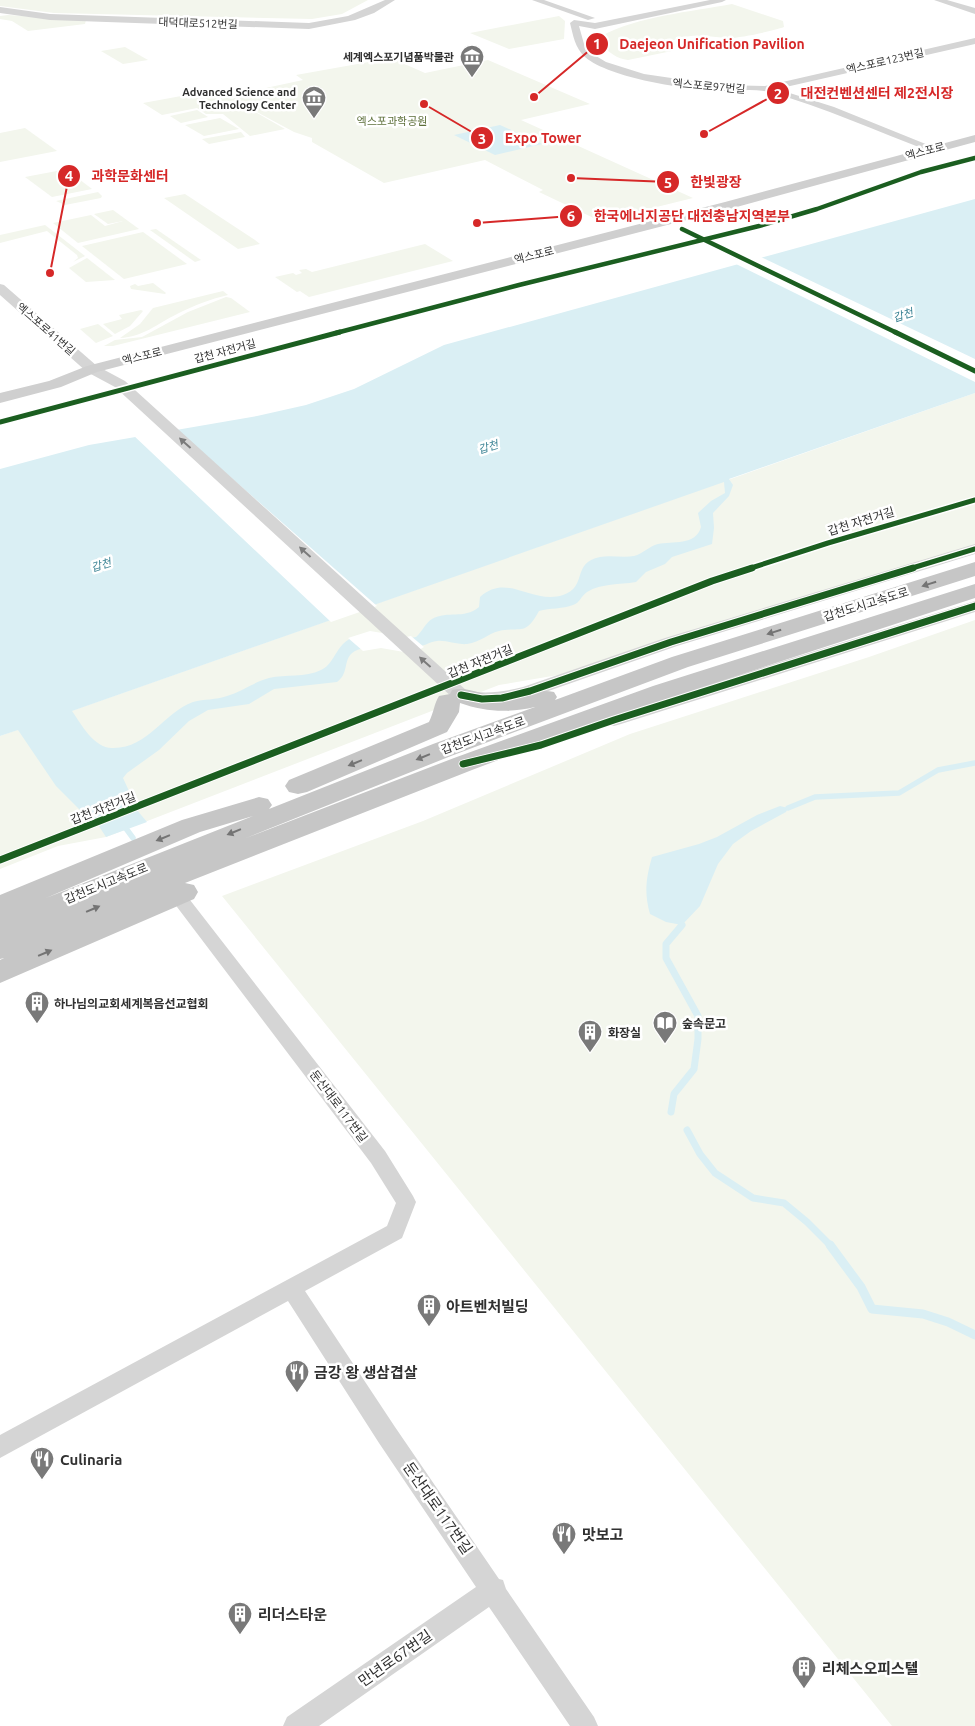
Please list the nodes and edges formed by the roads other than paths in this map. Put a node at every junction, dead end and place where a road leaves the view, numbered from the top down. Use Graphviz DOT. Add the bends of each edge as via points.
graph roads {
  1 [pos="390,0"];
  2 [pos="536,0"];
  3 [pos="722,0"];
  4 [pos="938,0"];
  5 [pos="553,6"];
  6 [pos="0,10"];
  7 [pos="975,11"];
  8 [pos="596,22"];
  9 [pos="573,23"];
  10 [pos="579,38"];
  11 [pos="975,41"];
  12 [pos="767,88"];
  13 [pos="975,138"];
  14 [pos="933,149"];
  15 [pos="0,288"];
  16 [pos="92,369"];
  17 [pos="0,386"];
  18 [pos="0,398"];
  19 [pos="975,549"];
  20 [pos="975,569"];
  21 [pos="975,592"];
  22 [pos="975,606"];
  23 [pos="680,662"];
  24 [pos="723,673"];
  25 [pos="454,698"];
  26 [pos="614,720"];
  27 [pos="541,745"];
  28 [pos="463,764"];
  29 [pos="361,781"];
  30 [pos="242,809"];
  31 [pos="177,895"];
  32 [pos="0,906"];
  33 [pos="0,927"];
  34 [pos="0,949"];
  35 [pos="0,972"];
  36 [pos="292,1289"];
  37 [pos="0,1447"];
  38 [pos="494,1589"];
  39 [pos="296,1726"];
  40 [pos="585,1726"];
  1 -- 6 [label="street, 대덕대로512번길" via="355,19 309,26 50,17"];
  2 -- 5 [label="street"];
  3 -- 8 [label="street"];
  4 -- 7 [label="street"];
  5 -- 8 [label="street"];
  5 -- 9 [label="street" via="569,15"];
  8 -- 9 [label="street" via="585,26"];
  8 -- 10 [label="street"];
  9 -- 10 [label="street, 엑스포로97번길"];
  10 -- 12 [label="street, 엑스포로97번길" via="586,54 625,72 693,86"];
  11 -- 12 [label="street, 엑스포로123번길"];
  12 -- 14 [label="street, 엑스포로97번길"];
  13 -- 14 [label="main road, 엑스포로"];
  14 -- 16 [label="main road, 엑스포로" via="729,205"];
  15 -- 16 [label="street, 엑스포로41번길"];
  16 -- 17 [label="main road, 엑스포로" via="47,374"];
  16 -- 18 [label="main road, 엑스포로" via="55,384"];
  16 -- 25 [label="street, 엑스포로41번길" via="98,381 112,385"];
  19 -- 25 [label="street" via="671,642 530,691 502,698"];
  20 -- 23 [label="highway, 갑천도시고속도로, one-way"];
  21 -- 24 [label="highway, 갑천도시고속도로"];
  22 -- 26 [label="street"];
  23 -- 25 [label="highway" via="592,682 524,703 498,706"];
  23 -- 29 [label="highway, 갑천도시고속도로, one-way"];
  24 -- 26 [label="highway"];
  24 -- 28 [label="highway, 갑천도시고속도로" via="662,691"];
  25 -- 30 [label="highway, one-way" via="438,727"];
  26 -- 27 [label="highway"];
  27 -- 28 [label="highway"];
  27 -- 31 [label="highway"];
  34 -- 28 [label="highway, 갑천도시고속도로, one-way" via="122,897"];
  29 -- 30 [label="highway"];
  29 -- 33 [label="highway, 갑천도시고속도로, one-way"];
  30 -- 32 [label="highway, one-way" via="191,826"];
  35 -- 31 [label="highway, one-way"];
  31 -- 36 [label="street, 둔산대로117번길" via="378,1157 406,1202 395,1232"];
  36 -- 37 [label="street, 둔산대로117번길"];
  36 -- 38 [label="street, 둔산대로117번길" via="387,1435"];
  38 -- 39 [label="street, 만년로67번길"];
  38 -- 40 [label="street, 둔산대로117번길"];
}
